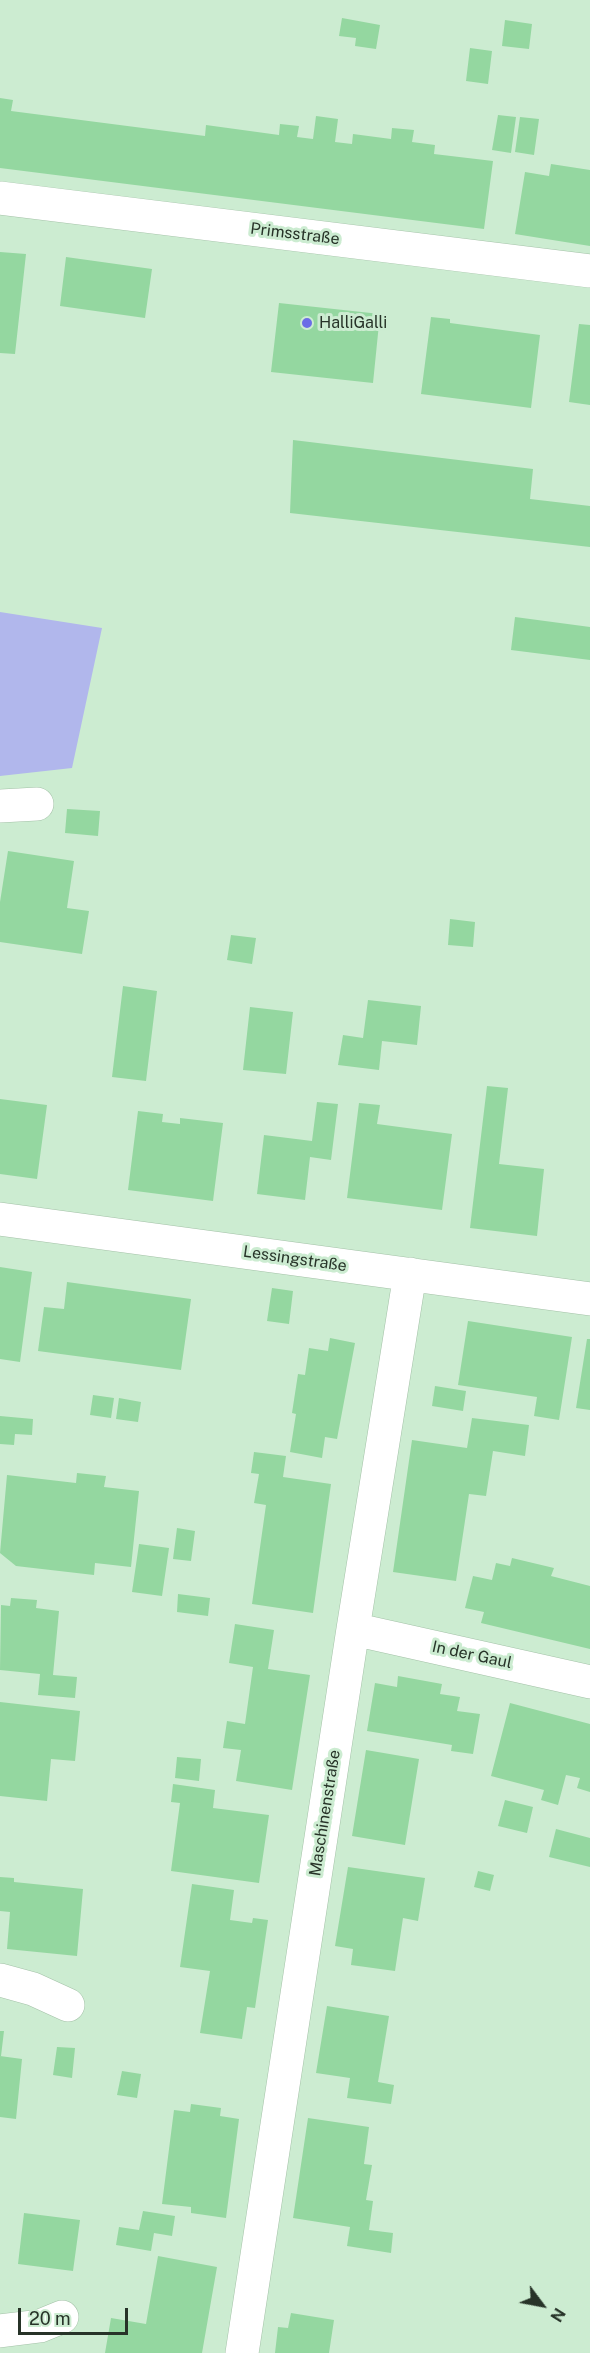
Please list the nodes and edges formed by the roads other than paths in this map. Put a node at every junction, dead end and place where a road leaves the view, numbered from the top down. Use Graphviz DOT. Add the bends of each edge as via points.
graph roads {
  1 [pos="0,198"];
  2 [pos="590,271"];
  3 [pos="37,804"];
  4 [pos="0,806"];
  5 [pos="0,1219"];
  6 [pos="410,1274"];
  7 [pos="590,1299"];
  8 [pos="353,1629"];
  9 [pos="590,1682"];
  10 [pos="0,1980"];
  11 [pos="68,2005"];
  12 [pos="62,2318"];
  13 [pos="0,2331"];
  14 [pos="242,2353"];
  1 -- 2 [label="street, Primsstraße"];
  3 -- 4 [label="street"];
  5 -- 6 [label="street, Lessingstraße"];
  6 -- 7 [label="street, Lessingstraße"];
  6 -- 8 [label="street, Maschinenstraße"];
  8 -- 9 [label="street, In der Gaul"];
  8 -- 14 [label="street, Maschinenstraße"];
  10 -- 11 [label="street"];
  12 -- 13 [label="street" via="40,2326"];
}
